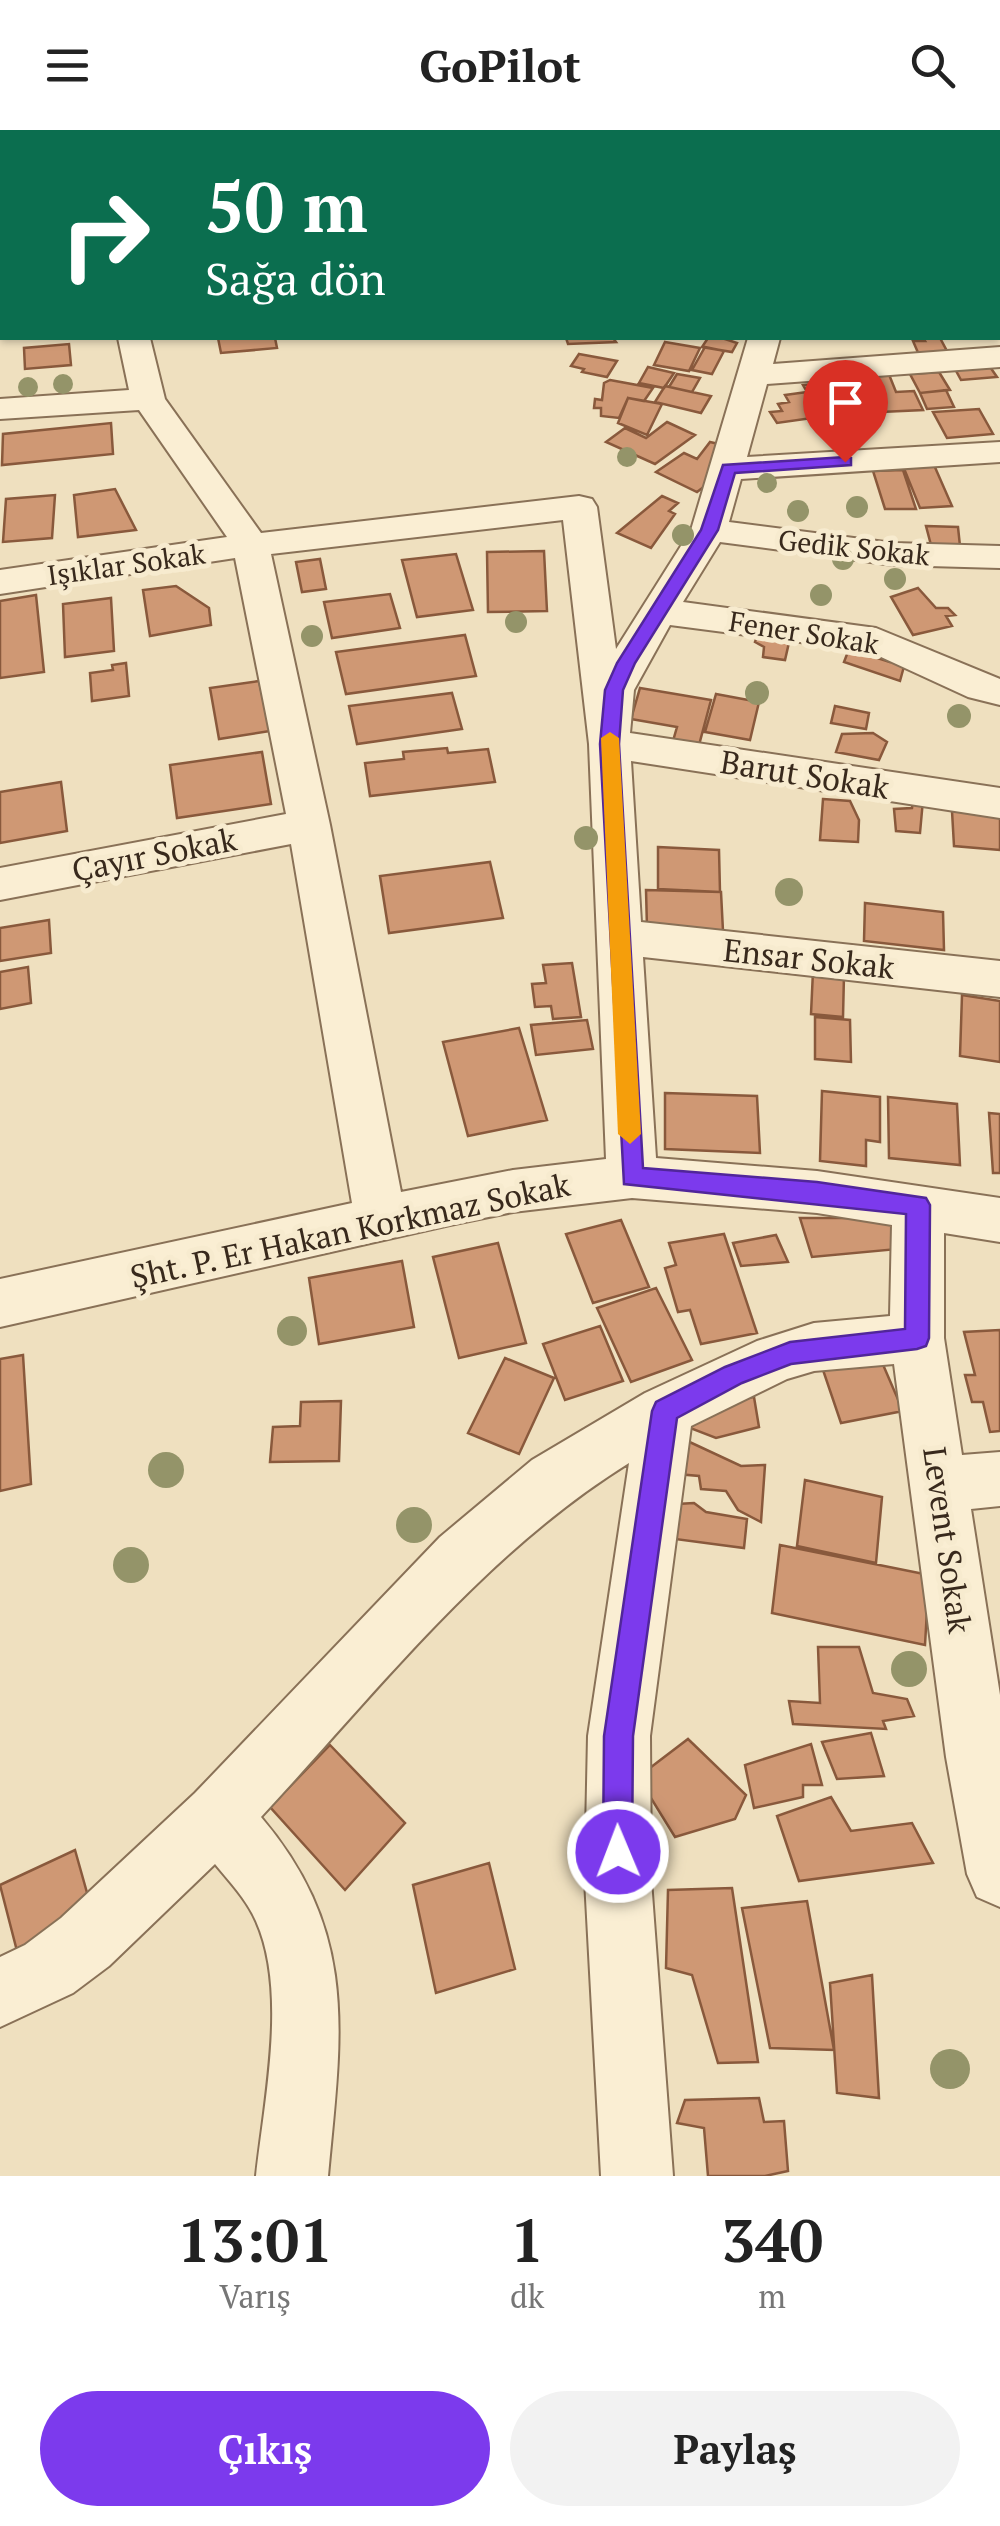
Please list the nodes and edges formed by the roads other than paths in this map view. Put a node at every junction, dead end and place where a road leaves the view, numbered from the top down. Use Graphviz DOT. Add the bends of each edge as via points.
graph roads {
  1 [pos="134,340"];
  2 [pos="758,356"];
  3 [pos="1000,358"];
  4 [pos="148,399"];
  5 [pos="0,409"];
  6 [pos="1000,452"];
  7 [pos="729,469"];
  8 [pos="710,530"];
  9 [pos="252,545"];
  10 [pos="1000,557"];
  11 [pos="0,582"];
  12 [pos="658,611"];
  13 [pos="1000,692"];
  14 [pos="609,744"];
  15 [pos="1000,804"];
  16 [pos="309,824"];
  17 [pos="0,884"];
  18 [pos="619,937"];
  19 [pos="1000,978"];
  20 [pos="632,1177"];
  21 [pos="918,1205"];
  22 [pos="380,1220"];
  23 [pos="1000,1220"];
  24 [pos="0,1304"];
  25 [pos="917,1338"];
  26 [pos="665,1411"];
  27 [pos="1000,1479"];
  28 [pos="941,1484"];
  29 [pos="218,1816"];
  30 [pos="1000,1874"];
  31 [pos="0,1993"];
  32 [pos="292,2176"];
  33 [pos="637,2176"];
  1 -- 4 [label="street"];
  2 -- 3 [label="street"];
  2 -- 7 [label="street"];
  4 -- 5 [label="street"];
  4 -- 9 [label="street"];
  6 -- 7 [label="street"];
  7 -- 8 [label="street"];
  8 -- 10 [label="street, Gedik Sokak" via="893,554"];
  8 -- 12 [label="street"];
  9 -- 11 [label="street, Işıklar Sokak"];
  9 -- 14 [label="street, Işıklar Sokak" via="579,507"];
  9 -- 16 [label="street"];
  12 -- 13 [label="street, Fener Sokak" via="876,640"];
  12 -- 14 [label="street" via="617,682"];
  14 -- 15 [label="street, Barut Sokak"];
  14 -- 18 [label="street"];
  16 -- 17 [label="street, Çayır Sokak"];
  16 -- 22 [label="street"];
  18 -- 19 [label="street, Ensar Sokak"];
  18 -- 20 [label="street"];
  20 -- 21 [label="street, Şht. P. Er Hakan Korkmaz Sokak"];
  20 -- 22 [label="street, Şht. P. Er Hakan Korkmaz Sokak" via="513,1191"];
  21 -- 23 [label="street, Şht. P. Er Hakan Korkmaz Sokak"];
  21 -- 25 [label="street, Levent Sokak"];
  22 -- 24 [label="street, Şht. P. Er Hakan Korkmaz Sokak"];
  25 -- 26 [label="street" via="790,1353"];
  25 -- 28 [label="street, Levent Sokak"];
  26 -- 29 [label="street" via="571,1466 498,1521"];
  26 -- 33 [label="street" via="618,1756 618,1880"];
  27 -- 28 [label="street"];
  28 -- 30 [label="street, Levent Sokak"];
  29 -- 31 [label="street" via="85,1942 49,1970"];
  29 -- 32 [label="street" via="274,1889 298,1948 304,1997"];
}
